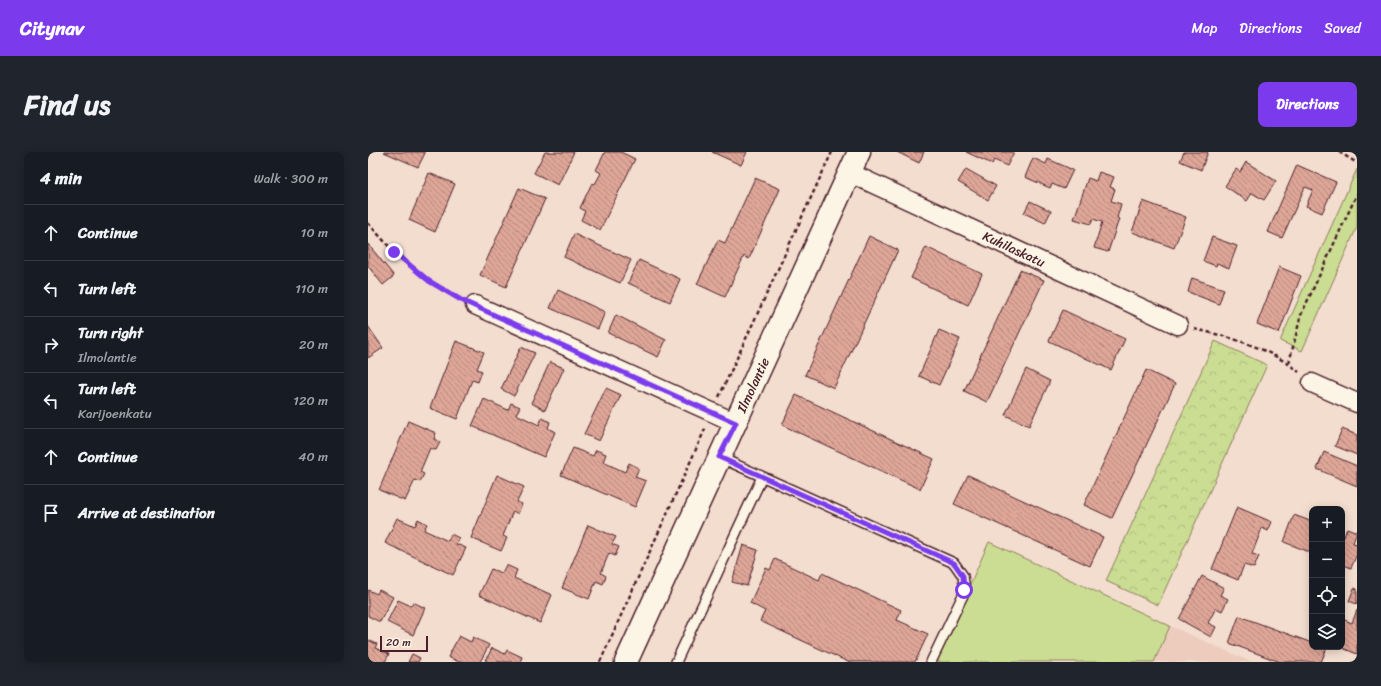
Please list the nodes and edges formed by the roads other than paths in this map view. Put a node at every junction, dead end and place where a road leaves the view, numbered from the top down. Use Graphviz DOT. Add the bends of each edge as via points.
graph roads {
  1 [pos="859,152"];
  2 [pos="850,172"];
  3 [pos="475,305"];
  4 [pos="1178,325"];
  5 [pos="1312,382"];
  6 [pos="1357,403"];
  7 [pos="736,423"];
  8 [pos="719,457"];
  9 [pos="762,477"];
  10 [pos="626,662"];
  11 [pos="676,662"];
  12 [pos="931,662"];
  1 -- 2 [label="street, Ilmolantie"];
  2 -- 4 [label="street, Kuhilaskatu"];
  2 -- 7 [label="street, Ilmolantie"];
  3 -- 7 [label="street"];
  5 -- 6 [label="street"];
  7 -- 8 [label="street, Ilmolantie"];
  8 -- 9 [label="lane"];
  8 -- 10 [label="street, Ilmolantie"];
  9 -- 11 [label="lane"];
  9 -- 12 [label="lane" via="954,563 963,576 964,590"];
}
